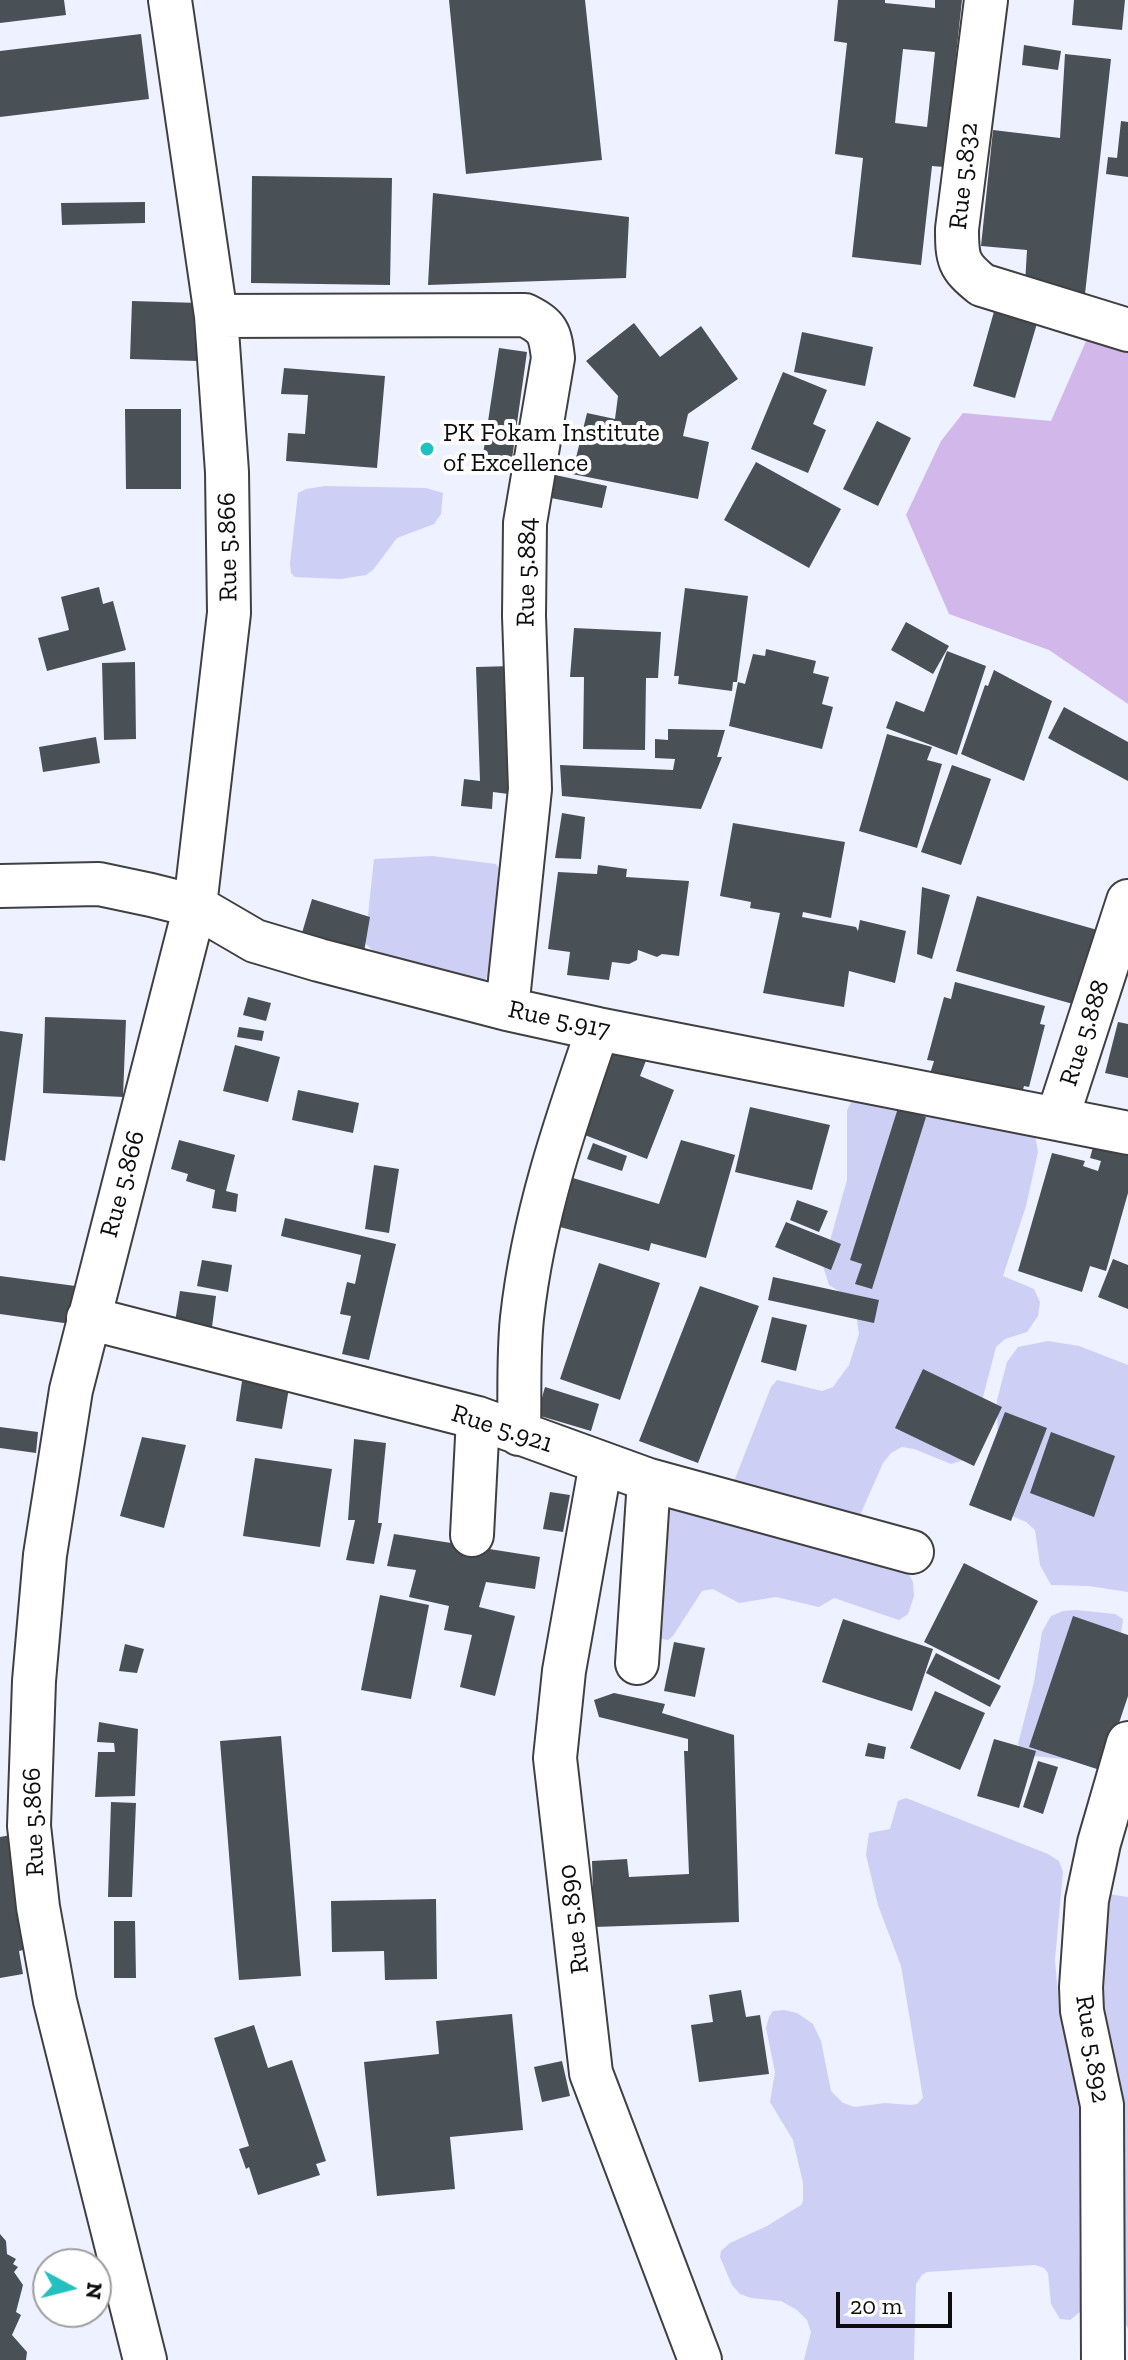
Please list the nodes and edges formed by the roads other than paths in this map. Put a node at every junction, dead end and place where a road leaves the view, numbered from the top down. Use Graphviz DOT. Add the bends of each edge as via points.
graph roads {
  1 [pos="170,0"];
  2 [pos="986,0"];
  3 [pos="216,316"];
  4 [pos="1128,330"];
  5 [pos="0,886"];
  6 [pos="1128,901"];
  7 [pos="195,906"];
  8 [pos="507,1009"];
  9 [pos="598,1029"];
  10 [pos="1057,1119"];
  11 [pos="1128,1133"];
  12 [pos="88,1318"];
  13 [pos="478,1418"];
  14 [pos="519,1434"];
  15 [pos="601,1463"];
  16 [pos="649,1480"];
  17 [pos="472,1535"];
  18 [pos="912,1552"];
  19 [pos="637,1663"];
  20 [pos="1128,1743"];
  21 [pos="145,2360"];
  22 [pos="700,2360"];
  23 [pos="1103,2360"];
  1 -- 3 [label="street, Rue 5.866"];
  2 -- 4 [label="street, Rue 5.832" via="957,229 963,270 982,285"];
  3 -- 7 [label="street, Rue 5.866" via="227,472 229,613"];
  3 -- 8 [label="street, Rue 5.884" via="525,315 542,324 551,337 553,358 525,523 529,800"];
  5 -- 7 [label="street, Rue 5.917" via="99,884"];
  6 -- 10 [label="street, Rue 5.888"];
  7 -- 8 [label="street, Rue 5.917" via="255,941"];
  7 -- 12 [label="street, Rue 5.866"];
  8 -- 9 [label="street, Rue 5.917"];
  9 -- 10 [label="street, Rue 5.917"];
  9 -- 14 [label="street" via="556,1150 537,1228 522,1319"];
  10 -- 11 [label="street, Rue 5.917"];
  12 -- 13 [label="street, Rue 5.921"];
  12 -- 21 [label="street, Rue 5.866" via="45,1555 29,1826 55,2001"];
  13 -- 14 [label="street, Rue 5.921"];
  13 -- 17 [label="street"];
  14 -- 15 [label="street, Rue 5.921"];
  15 -- 16 [label="street, Rue 5.921"];
  15 -- 22 [label="street, Rue 5.890" via="564,1671 555,1758 591,2073"];
  16 -- 18 [label="street, Rue 5.921"];
  16 -- 19 [label="street"];
  20 -- 23 [label="street, Rue 5.892" via="1087,1900 1081,1987 1102,2105"];
}
